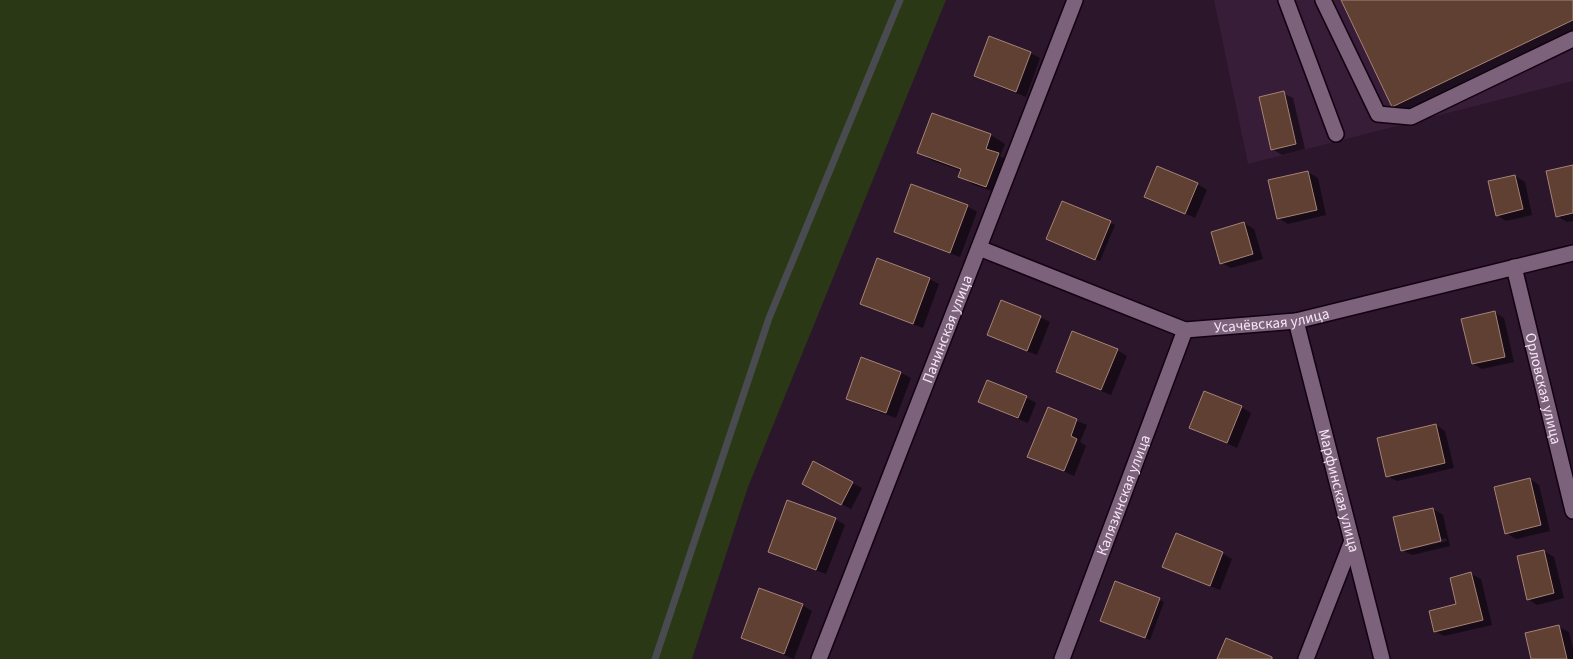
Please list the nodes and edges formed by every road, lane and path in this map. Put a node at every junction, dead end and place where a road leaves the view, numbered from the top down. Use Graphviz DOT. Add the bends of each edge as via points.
graph roads {
  1 [pos="1075,0"];
  2 [pos="1286,0"];
  3 [pos="1323,0"];
  4 [pos="1573,39"];
  5 [pos="1336,134"];
  6 [pos="978,248"];
  7 [pos="1573,253"];
  8 [pos="1514,267"];
  9 [pos="1296,321"];
  10 [pos="1185,330"];
  11 [pos="1573,511"];
  12 [pos="1352,541"];
  13 [pos="819,659"];
  14 [pos="1062,659"];
  15 [pos="1306,659"];
  16 [pos="1382,659"];
  1 -- 6 [label="street, Панинская улица"];
  2 -- 5 [label="street"];
  3 -- 4 [label="street" via="1378,114 1411,116"];
  6 -- 10 [label="street, Усачёвская улица"];
  6 -- 13 [label="street, Панинская улица"];
  7 -- 8 [label="street, Усачёвская улица"];
  8 -- 9 [label="street, Усачёвская улица"];
  8 -- 11 [label="street, Орловская улица"];
  9 -- 10 [label="street, Усачёвская улица"];
  9 -- 12 [label="street, Марфинская улица"];
  10 -- 14 [label="street, Калязинская улица"];
  12 -- 15 [label="street"];
  12 -- 16 [label="street, Марфинская улица"];
}
